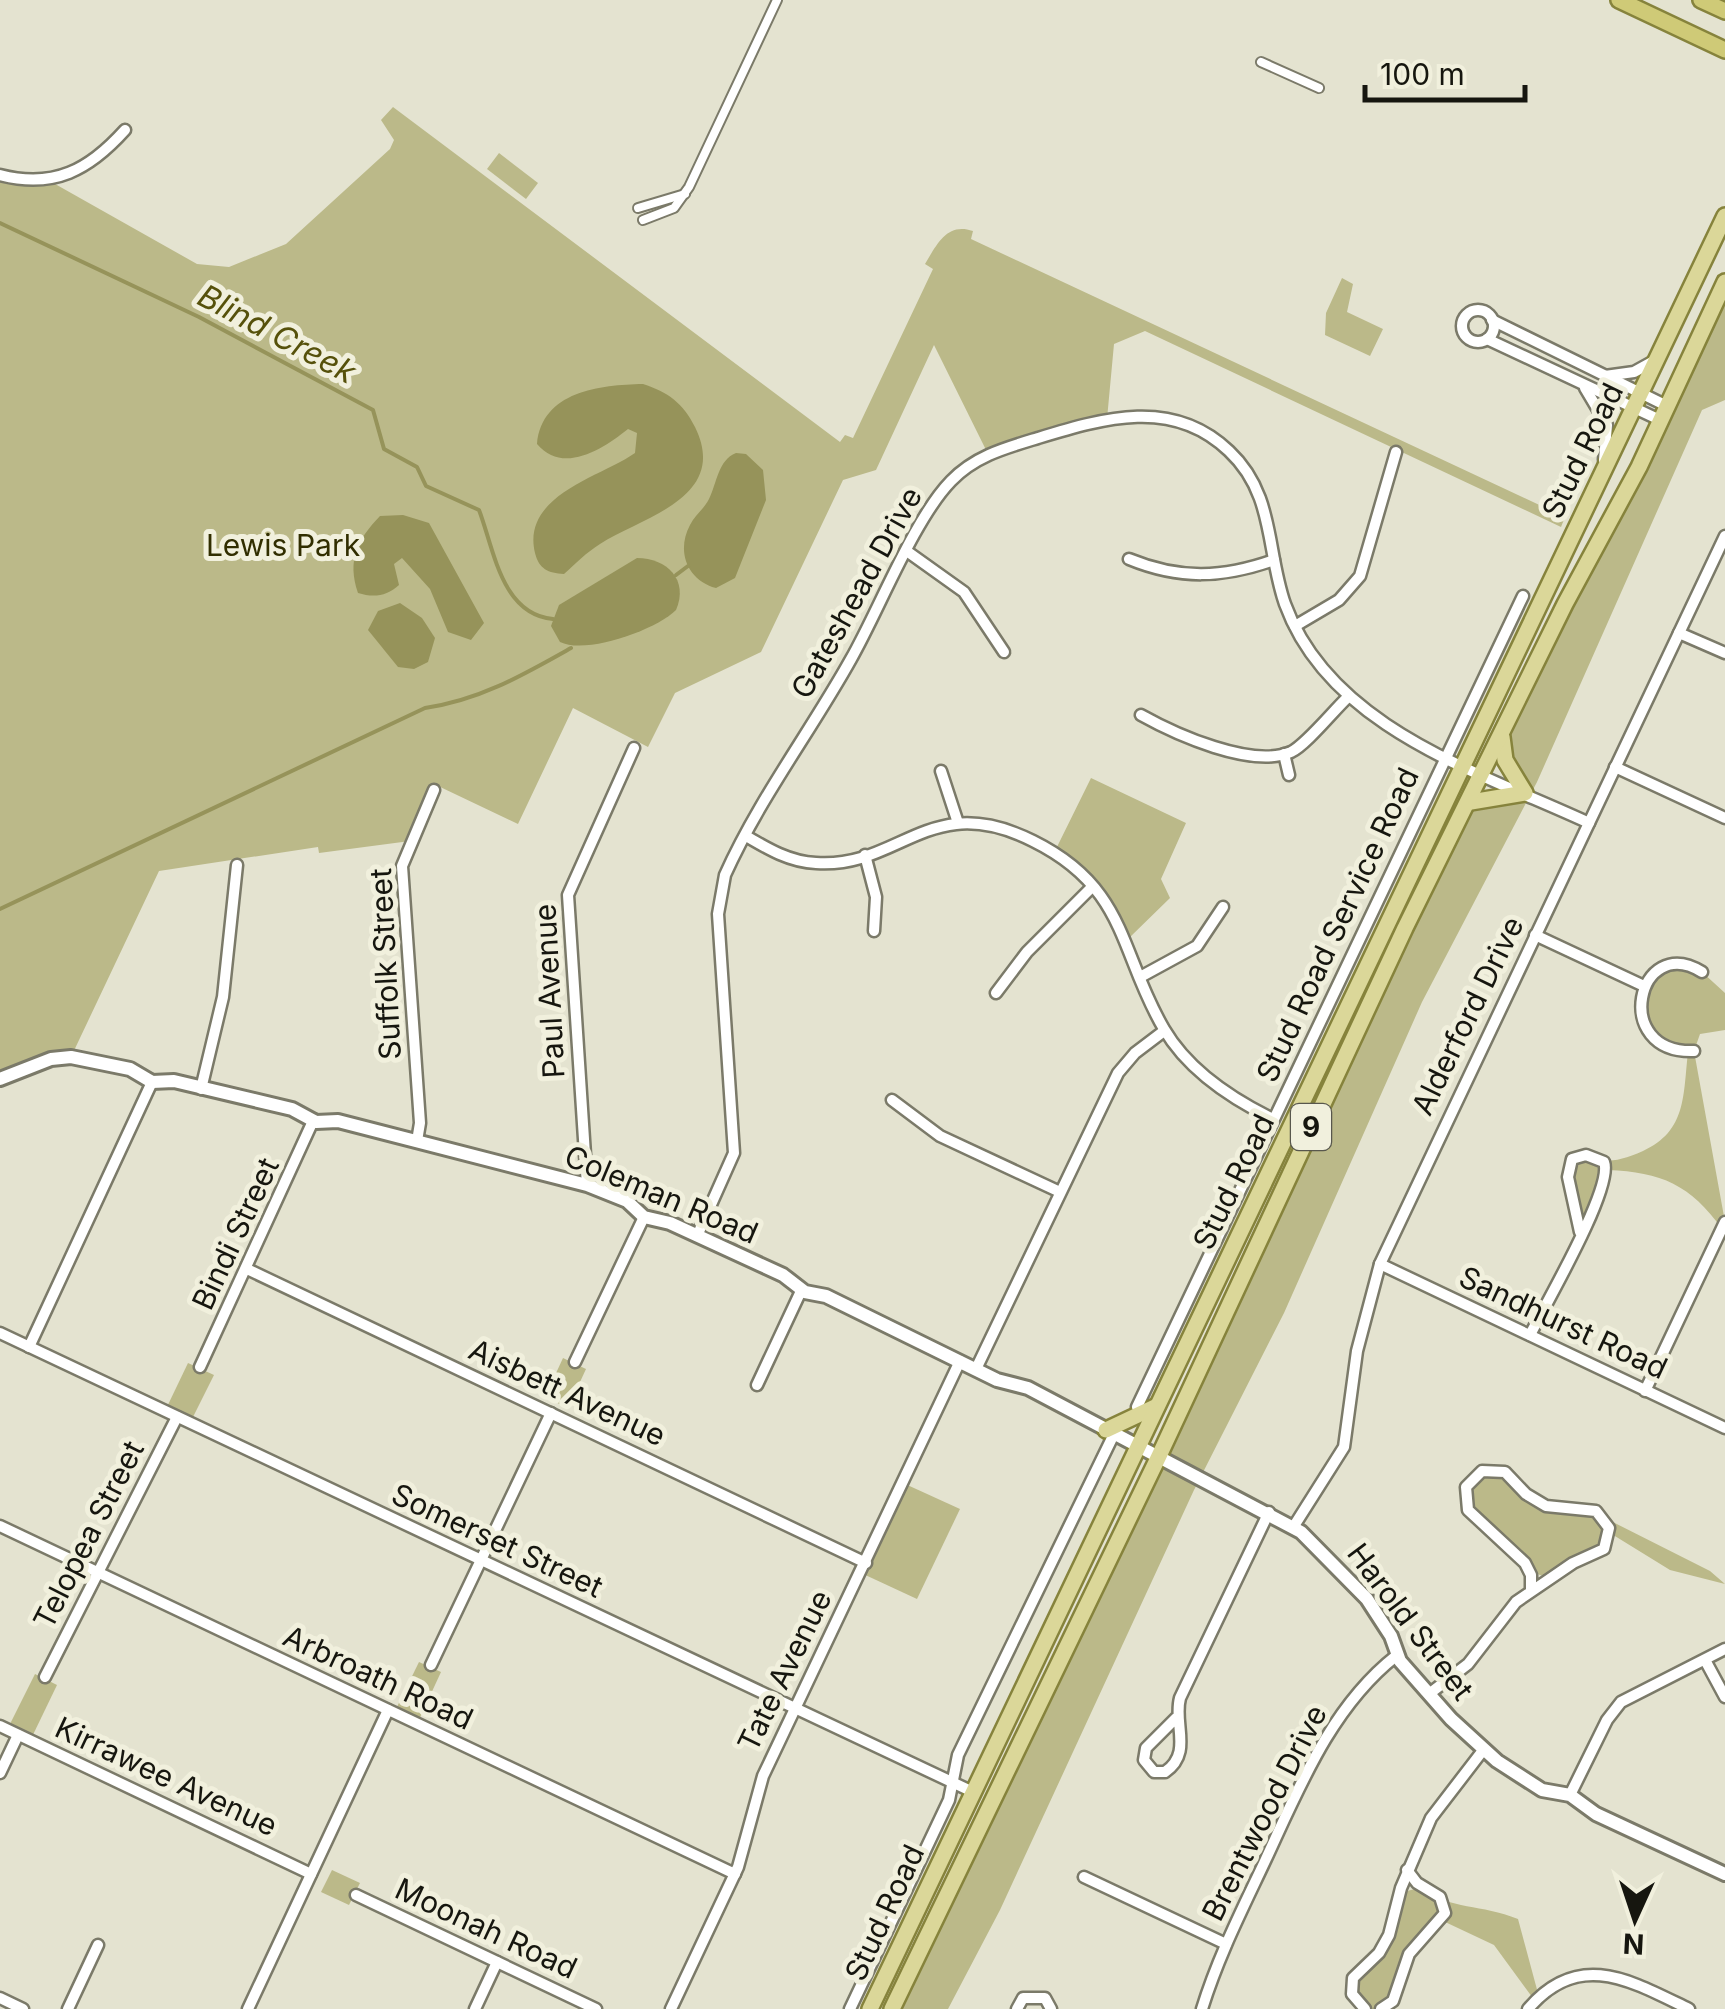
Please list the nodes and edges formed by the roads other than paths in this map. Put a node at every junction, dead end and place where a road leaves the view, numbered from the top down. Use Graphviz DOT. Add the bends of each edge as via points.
graph roads {
  1 [pos="777,0"];
  2 [pos="1618,0"];
  3 [pos="1701,0"];
  4 [pos="1725,11"];
  5 [pos="1725,50"];
  6 [pos="1262,62"];
  7 [pos="1319,88"];
  8 [pos="125,130"];
  9 [pos="0,175"];
  10 [pos="684,194"];
  11 [pos="638,208"];
  12 [pos="1725,216"];
  13 [pos="643,220"];
  14 [pos="1725,282"];
  15 [pos="1492,320"];
  16 [pos="1487,339"];
  17 [pos="1657,360"];
  18 [pos="1604,376"];
  19 [pos="1582,384"];
  20 [pos="1637,401"];
  21 [pos="1663,413"];
  22 [pos="1396,452"];
  23 [pos="1604,471"];
  24 [pos="1725,536"];
  25 [pos="908,552"];
  26 [pos="1129,559"];
  27 [pos="1274,560"];
  28 [pos="1522,596"];
  29 [pos="1295,626"];
  30 [pos="1679,632"];
  31 [pos="1004,652"];
  32 [pos="1725,653"];
  33 [pos="1348,697"];
  34 [pos="1141,714"];
  35 [pos="1502,737"];
  36 [pos="634,748"];
  37 [pos="1284,754"];
  38 [pos="1447,756"];
  39 [pos="1464,764"];
  40 [pos="1615,766"];
  41 [pos="941,771"];
  42 [pos="1484,774"];
  43 [pos="1289,775"];
  44 [pos="434,790"];
  45 [pos="1525,793"];
  46 [pos="1471,802"];
  47 [pos="1725,818"];
  48 [pos="958,823"];
  49 [pos="1588,823"];
  50 [pos="746,836"];
  51 [pos="865,855"];
  52 [pos="237,865"];
  53 [pos="1092,887"];
  54 [pos="1223,906"];
  55 [pos="874,931"];
  56 [pos="1535,934"];
  57 [pos="1702,972"];
  58 [pos="1142,976"];
  59 [pos="1644,986"];
  60 [pos="996,994"];
  61 [pos="1164,1031"];
  62 [pos="1694,1051"];
  63 [pos="0,1080"];
  64 [pos="152,1082"];
  65 [pos="201,1089"];
  66 [pos="892,1100"];
  67 [pos="1274,1120"];
  68 [pos="314,1121"];
  69 [pos="417,1141"];
  70 [pos="588,1184"];
  71 [pos="1060,1192"];
  72 [pos="644,1217"];
  73 [pos="1725,1222"];
  74 [pos="1580,1232"];
  75 [pos="698,1236"];
  76 [pos="1380,1264"];
  77 [pos="247,1269"];
  78 [pos="801,1291"];
  79 [pos="0,1333"];
  80 [pos="1530,1335"];
  81 [pos="29,1346"];
  82 [pos="960,1361"];
  83 [pos="575,1362"];
  84 [pos="200,1366"];
  85 [pos="976,1369"];
  86 [pos="1148,1384"];
  87 [pos="757,1385"];
  88 [pos="1645,1390"];
  89 [pos="1161,1399"];
  90 [pos="1138,1408"];
  91 [pos="552,1413"];
  92 [pos="176,1417"];
  93 [pos="1725,1428"];
  94 [pos="1110,1432"];
  95 [pos="1138,1446"];
  96 [pos="1159,1456"];
  97 [pos="1269,1511"];
  98 [pos="0,1526"];
  99 [pos="1294,1526"];
  100 [pos="481,1561"];
  101 [pos="866,1563"];
  102 [pos="1530,1570"];
  103 [pos="98,1572"];
  104 [pos="1553,1578"];
  105 [pos="1531,1590"];
  106 [pos="1725,1649"];
  107 [pos="1396,1656"];
  108 [pos="1705,1660"];
  109 [pos="430,1665"];
  110 [pos="45,1677"];
  111 [pos="1430,1694"];
  112 [pos="1725,1697"];
  113 [pos="388,1710"];
  114 [pos="794,1710"];
  115 [pos="1176,1718"];
  116 [pos="0,1726"];
  117 [pos="18,1735"];
  118 [pos="1484,1750"];
  119 [pos="0,1773"];
  120 [pos="952,1782"];
  121 [pos="973,1792"];
  122 [pos="1570,1795"];
  123 [pos="1407,1870"];
  124 [pos="311,1874"];
  125 [pos="735,1874"];
  126 [pos="1725,1874"];
  127 [pos="1084,1877"];
  128 [pos="1424,1888"];
  129 [pos="1399,1893"];
  130 [pos="356,1895"];
  131 [pos="1226,1944"];
  132 [pos="98,1945"];
  133 [pos="497,1962"];
  134 [pos="0,1998"];
  135 [pos="23,2009"];
  136 [pos="68,2009"];
  137 [pos="248,2009"];
  138 [pos="475,2009"];
  139 [pos="596,2009"];
  140 [pos="671,2009"];
  141 [pos="850,2009"];
  142 [pos="870,2009"];
  143 [pos="892,2009"];
  144 [pos="1017,2009"];
  145 [pos="1052,2009"];
  146 [pos="1202,2009"];
  147 [pos="1365,2009"];
  148 [pos="1381,2009"];
  149 [pos="1528,2009"];
  150 [pos="1689,2009"];
  1 -- 10 [label="street"];
  2 -- 5 [label="highway"];
  3 -- 4 [label="highway"];
  6 -- 7 [label="street"];
  8 -- 9 [label="street" via="96,160 64,177"];
  10 -- 11 [label="street"];
  10 -- 13 [label="street" via="674,208"];
  12 -- 17 [label="main road, Stud Road / 9"];
  14 -- 21 [label="main road, Stud Road / 9"];
  15 -- 16 [label="street"];
  15 -- 16 [label="street" via="1477,310 1463,321 1468,338"];
  15 -- 18 [label="street"];
  16 -- 19 [label="street"];
  17 -- 18 [label="street"];
  17 -- 20 [label="main road, Stud Road / 9"];
  18 -- 20 [label="street"];
  19 -- 20 [label="street"];
  19 -- 23 [label="street" via="1607,424"];
  20 -- 21 [label="street"];
  20 -- 23 [label="main road, Stud Road / 9"];
  21 -- 35 [label="main road, Stud Road / 9"];
  22 -- 29 [label="street" via="1360,576 1340,600"];
  23 -- 39 [label="main road, Stud Road / 9"];
  24 -- 30 [label="street, Alderford Drive"];
  25 -- 27 [label="street, Gateshead Drive" via="939,495 973,463 1010,446 1132,415 1189,425 1235,456 1264,502"];
  25 -- 31 [label="street" via="964,592"];
  25 -- 50 [label="street, Gateshead Drive"];
  26 -- 27 [label="street" via="1168,573 1204,576"];
  27 -- 29 [label="street, Gateshead Drive"];
  28 -- 38 [label="street, Stud Road Service Road"];
  29 -- 33 [label="street, Gateshead Drive" via="1314,660"];
  30 -- 32 [label="street"];
  30 -- 40 [label="street, Alderford Drive"];
  33 -- 37 [label="street"];
  33 -- 38 [label="street, Gateshead Drive"];
  34 -- 37 [label="street" via="1209,746"];
  35 -- 42 [label="main road, Stud Road / 9"];
  35 -- 45 [label="main road" via="1505,760"];
  36 -- 70 [label="street, Paul Avenue" via="568,895"];
  37 -- 43 [label="street"];
  38 -- 39 [label="street, Gateshead Drive"];
  38 -- 67 [label="street, Stud Road Service Road"];
  39 -- 42 [label="street, Gateshead Drive"];
  39 -- 89 [label="main road, Stud Road / 9"];
  40 -- 47 [label="street"];
  40 -- 49 [label="street, Alderford Drive"];
  41 -- 48 [label="street"];
  42 -- 45 [label="street, Gateshead Drive"];
  42 -- 46 [label="main road, Stud Road / 9"];
  44 -- 69 [label="street, Suffolk Street" via="402,866"];
  45 -- 46 [label="main road"];
  45 -- 49 [label="street, Gateshead Drive"];
  46 -- 96 [label="main road, Stud Road / 9" via="1405,928"];
  48 -- 51 [label="street"];
  48 -- 53 [label="street" via="1025,837 1062,858"];
  49 -- 56 [label="street, Alderford Drive"];
  50 -- 51 [label="street" via="807,862"];
  50 -- 75 [label="street, Gateshead Drive" via="726,875 718,914 734,1153"];
  51 -- 55 [label="street" via="876,897"];
  52 -- 65 [label="street" via="222,997"];
  53 -- 58 [label="street" via="1121,926"];
  53 -- 60 [label="street"];
  54 -- 58 [label="street" via="1197,946"];
  56 -- 59 [label="street"];
  56 -- 76 [label="street, Alderford Drive"];
  57 -- 59 [label="street" via="1674,962"];
  58 -- 61 [label="street"];
  59 -- 62 [label="street" via="1642,1016 1652,1037"];
  61 -- 67 [label="street" via="1218,1087"];
  61 -- 71 [label="street" via="1118,1073"];
  63 -- 64 [label="street, Coleman Road" via="71,1057 130,1069"];
  64 -- 65 [label="street, Coleman Road"];
  64 -- 81 [label="street"];
  65 -- 68 [label="street, Coleman Road" via="292,1108"];
  66 -- 71 [label="street" via="940,1136"];
  67 -- 86 [label="street, Stud Road Service Road"];
  68 -- 69 [label="street, Coleman Road"];
  68 -- 77 [label="street, Bindi Street"];
  69 -- 70 [label="street, Coleman Road"];
  70 -- 72 [label="street, Coleman Road"];
  71 -- 85 [label="street"];
  72 -- 75 [label="street, Coleman Road"];
  72 -- 83 [label="street"];
  73 -- 88 [label="street"];
  74 -- 74 [label="street" via="1568,1171 1572,1158 1586,1155 1602,1159 1607,1170"];
  74 -- 80 [label="street"];
  75 -- 78 [label="street, Coleman Road" via="787,1277"];
  76 -- 80 [label="street, Sandhurst Road"];
  76 -- 99 [label="street, Alderford Drive" via="1359,1339 1344,1447"];
  77 -- 84 [label="street, Bindi Street"];
  77 -- 91 [label="street, Aisbett Avenue"];
  78 -- 82 [label="street, Coleman Road" via="821,1294"];
  78 -- 87 [label="street"];
  79 -- 81 [label="street, Somerset Street"];
  80 -- 88 [label="street, Sandhurst Road"];
  81 -- 92 [label="street, Somerset Street"];
  82 -- 85 [label="street, Coleman Road"];
  82 -- 101 [label="street, Tate Avenue"];
  85 -- 94 [label="street, Coleman Road"];
  86 -- 89 [label="street"];
  86 -- 90 [label="street, Stud Road Service Road"];
  88 -- 93 [label="street, Sandhurst Road"];
  89 -- 94 [label="main road"];
  89 -- 95 [label="main road, Stud Road / 9"];
  91 -- 100 [label="street"];
  91 -- 101 [label="street, Aisbett Avenue"];
  92 -- 100 [label="street, Somerset Street"];
  92 -- 103 [label="street, Telopea Street"];
  94 -- 95 [label="street, Coleman Road"];
  94 -- 120 [label="street, Stud Road" via="958,1756"];
  95 -- 96 [label="street, Coleman Road"];
  95 -- 121 [label="main road, Stud Road / 9"];
  96 -- 97 [label="street, Harold Street"];
  96 -- 143 [label="main road, Stud Road / 9"];
  97 -- 99 [label="street, Harold Street"];
  97 -- 115 [label="street"];
  98 -- 103 [label="street, Arbroath Road"];
  99 -- 107 [label="street, Harold Street" via="1368,1599"];
  100 -- 109 [label="street"];
  100 -- 114 [label="street, Somerset Street"];
  101 -- 114 [label="street, Tate Avenue"];
  102 -- 104 [label="street"];
  102 -- 104 [label="street" via="1468,1510 1466,1487 1478,1473 1500,1470 1540,1503 1591,1509 1604,1517 1610,1532 1604,1549"];
  102 -- 105 [label="street"];
  103 -- 110 [label="street, Telopea Street"];
  103 -- 113 [label="street, Arbroath Road"];
  104 -- 105 [label="street"];
  105 -- 111 [label="street" via="1506,1611 1468,1664"];
  106 -- 108 [label="street"];
  107 -- 111 [label="street, Harold Street"];
  107 -- 131 [label="street, Brentwood Drive" via="1366,1683 1322,1746"];
  108 -- 112 [label="street"];
  108 -- 122 [label="street" via="1621,1702"];
  111 -- 118 [label="street, Harold Street"];
  113 -- 124 [label="street"];
  113 -- 125 [label="street, Arbroath Road"];
  114 -- 120 [label="street, Somerset Street"];
  114 -- 125 [label="street, Tate Avenue" via="760,1783"];
  115 -- 115 [label="street" via="1179,1756 1170,1769 1154,1772 1144,1760 1146,1748"];
  116 -- 117 [label="street, Kirrawee Avenue"];
  117 -- 119 [label="street"];
  117 -- 124 [label="street, Kirrawee Avenue"];
  118 -- 122 [label="street, Harold Street" via="1542,1790"];
  118 -- 123 [label="street" via="1439,1805"];
  120 -- 121 [label="street, Somerset Street"];
  120 -- 141 [label="street, Stud Road"];
  121 -- 142 [label="main road, Stud Road / 9"];
  122 -- 126 [label="street, Harold Street" via="1596,1814"];
  123 -- 128 [label="street"];
  123 -- 129 [label="street"];
  124 -- 137 [label="street"];
  125 -- 140 [label="street, Tate Avenue"];
  127 -- 131 [label="street"];
  128 -- 129 [label="street"];
  128 -- 148 [label="street" via="1443,1900 1445,1916 1409,1954 1393,2001"];
  129 -- 147 [label="street" via="1384,1947 1353,1978 1352,1994"];
  130 -- 133 [label="street, Moonah Road"];
  131 -- 146 [label="street, Brentwood Drive"];
  132 -- 136 [label="street"];
  133 -- 138 [label="street"];
  133 -- 139 [label="street, Moonah Road"];
  134 -- 135 [label="street"];
  144 -- 145 [label="street" via="1033,1994"];
  149 -- 150 [label="street" via="1558,1983 1595,1974 1635,1983"];
}
